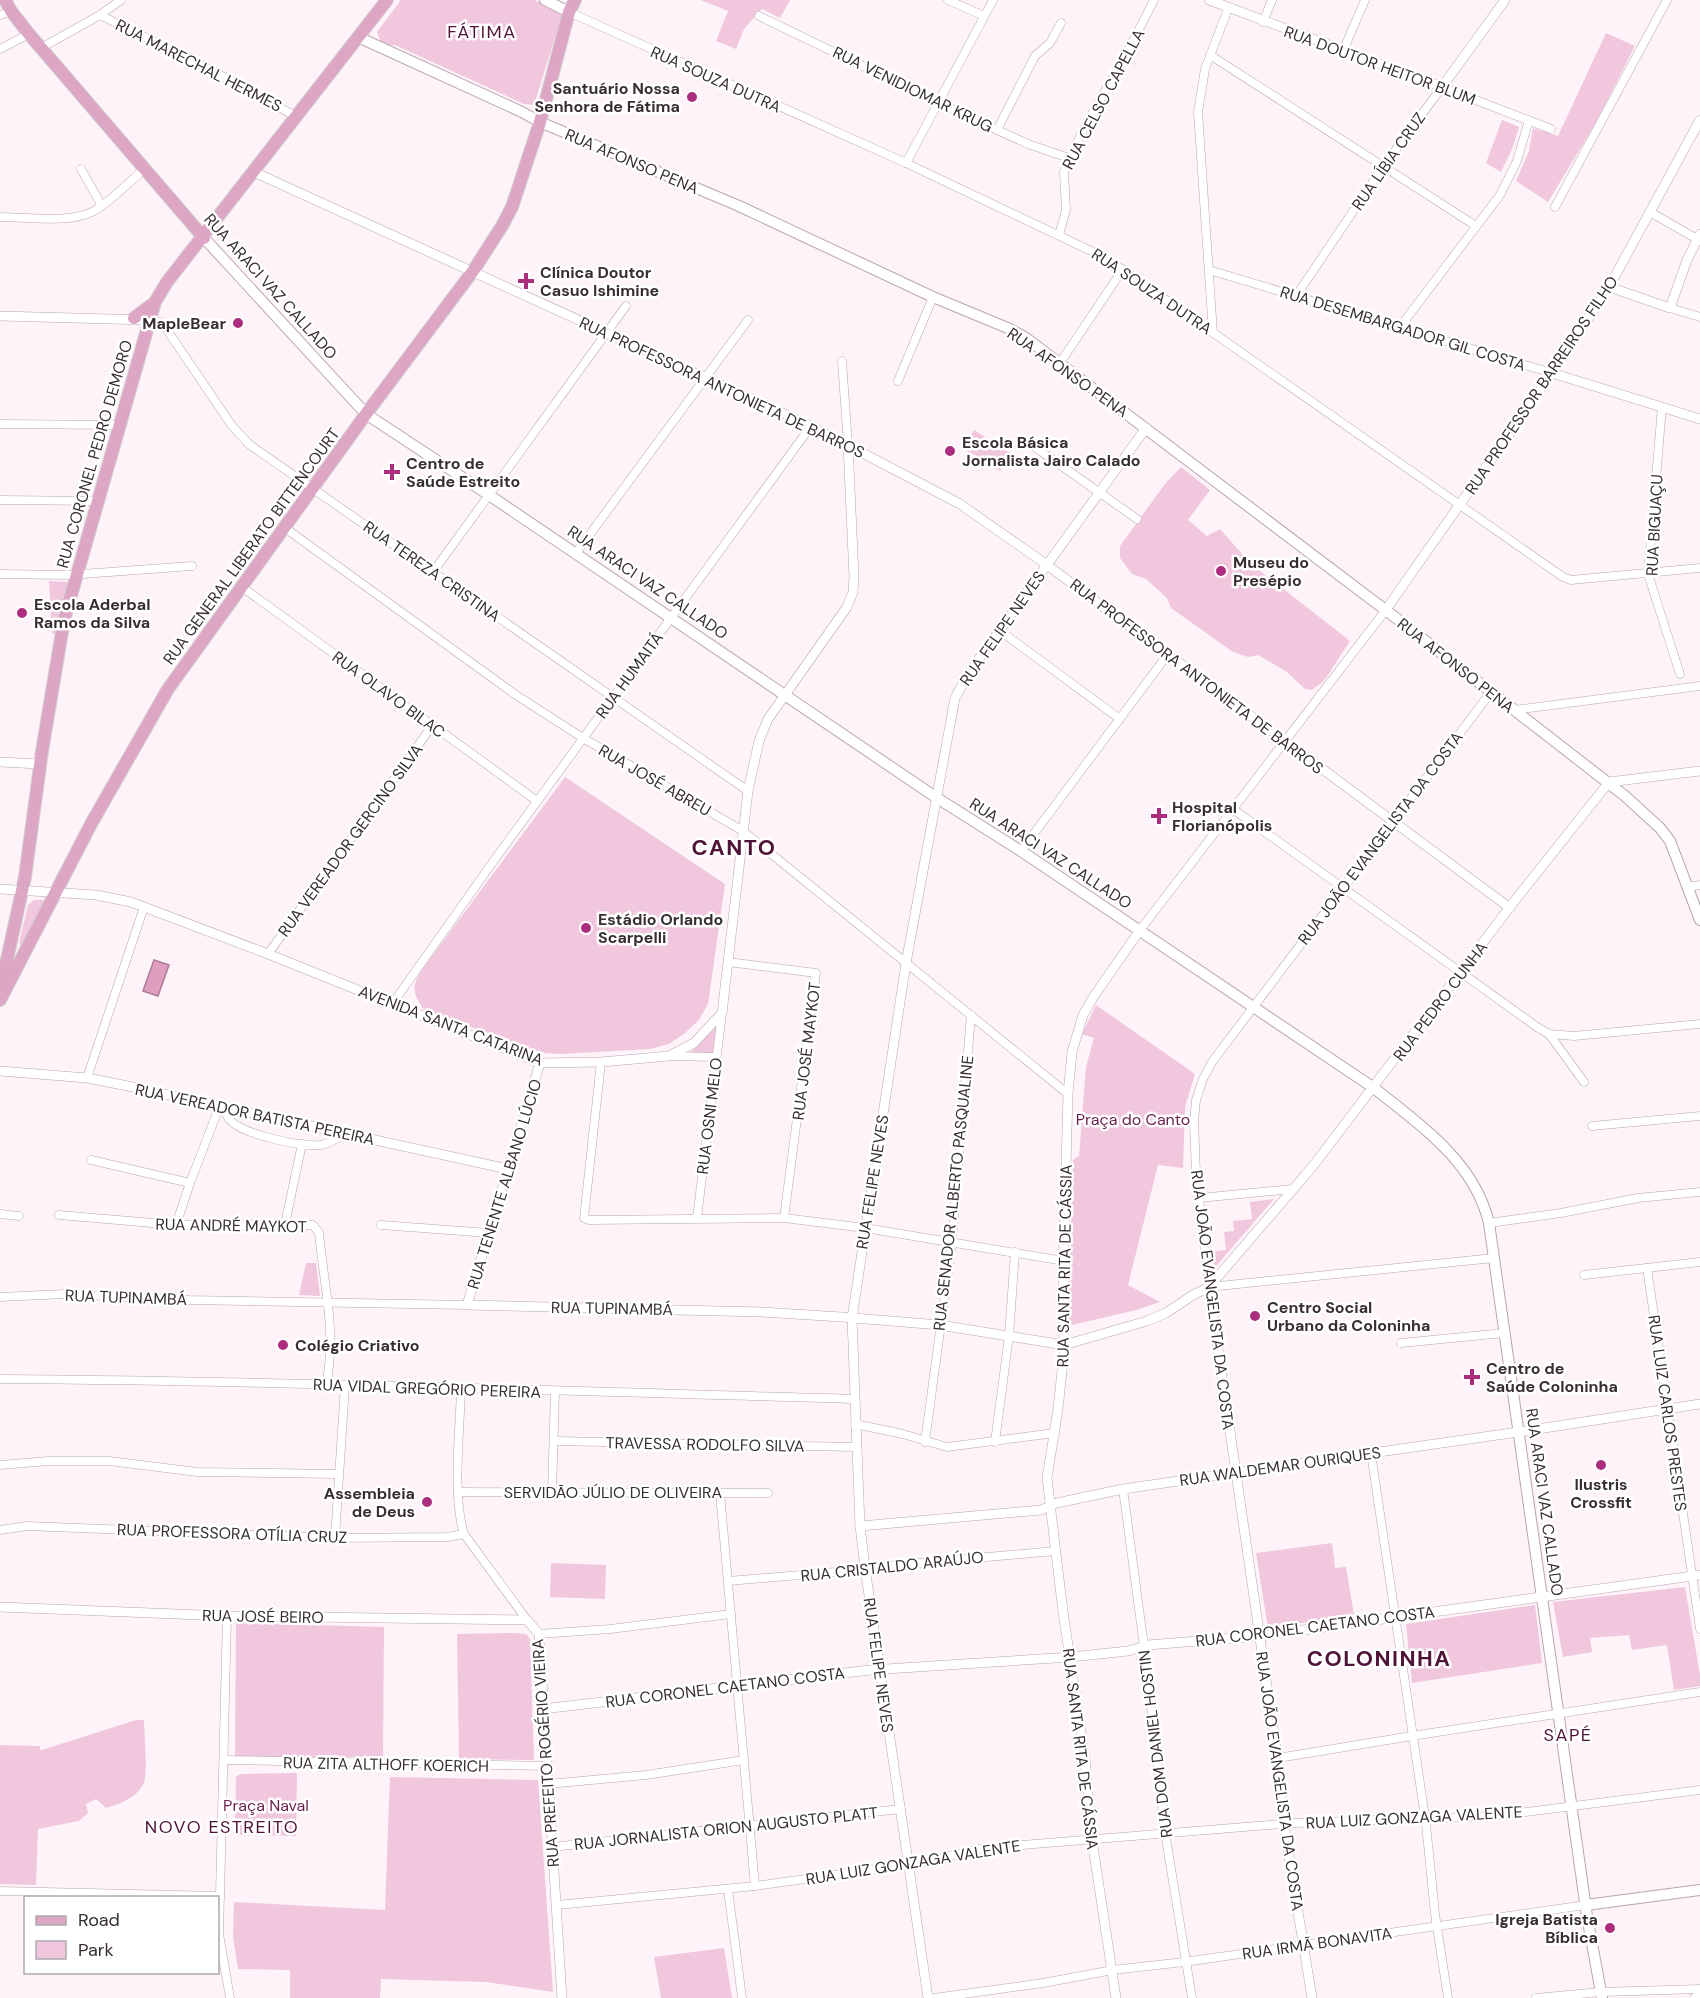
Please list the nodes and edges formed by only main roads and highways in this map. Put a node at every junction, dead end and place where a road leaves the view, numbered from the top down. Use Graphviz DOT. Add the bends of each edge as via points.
graph roads {
  1 [pos="387,0"];
  2 [pos="544,0"];
  3 [pos="575,0"];
  4 [pos="5,8"];
  5 [pos="569,12"];
  6 [pos="358,38"];
  7 [pos="540,122"];
  8 [pos="204,238"];
  9 [pos="155,302"];
  10 [pos="134,318"];
  11 [pos="366,414"];
  12 [pos="1700,920"];
  13 [pos="0,991"];
  14 [pos="0,1000"];
  15 [pos="1700,1890"];
  16 [pos="1586,1905"];
  17 [pos="1602,1995"];
  1 -- 6 [label="main road, RUA CORONEL PEDRO DEMORO"];
  2 -- 5 [label="main road, RUA SOUZA DUTRA"];
  3 -- 5 [label="main road, RUA GENERAL LIBERATO BITTENCOURT"];
  4 -- 8 [label="main road, RUA ARACI VAZ CALLADO"];
  5 -- 7 [label="main road, RUA GENERAL LIBERATO BITTENCOURT"];
  6 -- 7 [label="main road, RUA AFONSO PENA"];
  6 -- 8 [label="main road, RUA CORONEL PEDRO DEMORO"];
  7 -- 11 [label="main road, RUA GENERAL LIBERATO BITTENCOURT" via="502,226"];
  7 -- 12 [label="main road, RUA AFONSO PENA" via="739,206 1010,329 1060,363 1609,782 1660,828 1676,853"];
  8 -- 9 [label="main road, RUA CORONEL PEDRO DEMORO"];
  8 -- 11 [label="main road, RUA ARACI VAZ CALLADO"];
  9 -- 10 [label="main road"];
  9 -- 13 [label="main road, RUA CORONEL PEDRO DEMORO" via="61,639 23,890"];
  11 -- 14 [label="main road, RUA GENERAL LIBERATO BITTENCOURT" via="160,701"];
  11 -- 16 [label="main road, RUA ARACI VAZ CALLADO" via="1374,1088 1428,1132 1465,1170 1489,1223"];
  15 -- 16 [label="main road, RUA IRMÃ BONAVITA"];
  16 -- 17 [label="main road, RUA ARACI VAZ CALLADO"];
}
